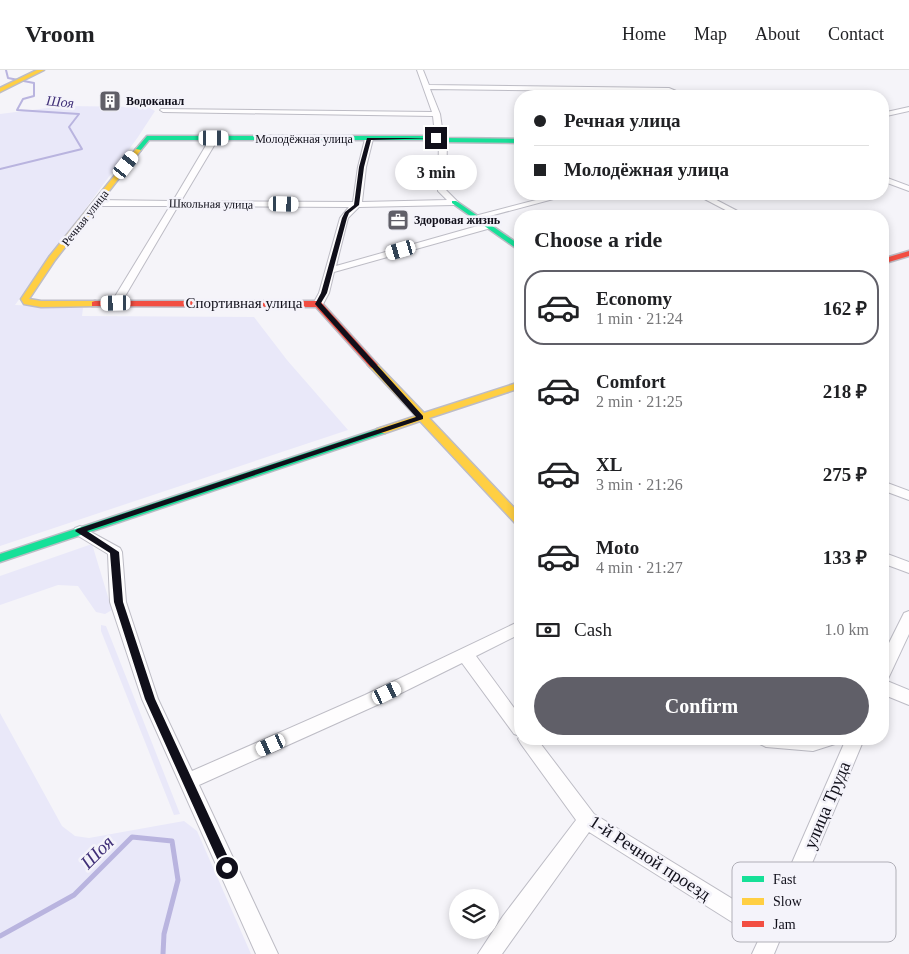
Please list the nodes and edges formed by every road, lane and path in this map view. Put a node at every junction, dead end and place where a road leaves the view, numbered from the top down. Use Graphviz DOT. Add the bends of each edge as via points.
graph roads {
  1 [pos="41,70"];
  2 [pos="420,70"];
  3 [pos="426,87"];
  4 [pos="0,90"];
  5 [pos="669,90"];
  6 [pos="909,109"];
  7 [pos="163,110"];
  8 [pos="893,112"];
  9 [pos="889,113"];
  10 [pos="436,114"];
  11 [pos="909,118"];
  12 [pos="147,138"];
  13 [pos="214,138"];
  14 [pos="369,139"];
  15 [pos="443,140"];
  16 [pos="514,141"];
  17 [pos="889,181"];
  18 [pos="909,189"];
  19 [pos="544,200"];
  20 [pos="711,200"];
  21 [pos="454,202"];
  22 [pos="96,203"];
  23 [pos="176,203"];
  24 [pos="356,205"];
  25 [pos="731,210"];
  26 [pos="475,217"];
  27 [pos="488,226"];
  28 [pos="514,245"];
  29 [pos="909,253"];
  30 [pos="889,260"];
  31 [pos="331,270"];
  32 [pos="25,298"];
  33 [pos="116,303"];
  34 [pos="318,304"];
  35 [pos="514,387"];
  36 [pos="421,418"];
  37 [pos="889,489"];
  38 [pos="909,496"];
  39 [pos="514,515"];
  40 [pos="80,531"];
  41 [pos="0,558"];
  42 [pos="889,561"];
  43 [pos="909,568"];
  44 [pos="909,616"];
  45 [pos="514,630"];
  46 [pos="465,654"];
  47 [pos="889,660"];
  48 [pos="889,689"];
  49 [pos="909,698"];
  50 [pos="514,721"];
  51 [pos="531,745"];
  52 [pos="852,745"];
  53 [pos="187,782"];
  54 [pos="587,820"];
  55 [pos="803,862"];
  56 [pos="732,910"];
  57 [pos="769,942"];
  58 [pos="267,954"];
  59 [pos="489,954"];
  60 [pos="763,954"];
  1 -- 4 [label="street"];
  2 -- 3 [label="street"];
  3 -- 5 [label="street"];
  3 -- 10 [label="street"];
  6 -- 8 [label="street"];
  7 -- 10 [label="street"];
  8 -- 9 [label="street"];
  8 -- 11 [label="street"];
  10 -- 15 [label="street" via="439,135"];
  12 -- 13 [label="street, Молодёжная улица"];
  12 -- 22 [label="street, Речная улица"];
  13 -- 14 [label="street, Молодёжная улица"];
  13 -- 23 [label="street"];
  14 -- 15 [label="street, Молодёжная улица"];
  14 -- 24 [label="street"];
  15 -- 16 [label="street, Молодёжная улица"];
  15 -- 21 [label="street" via="442,191"];
  17 -- 18 [label="street"];
  19 -- 26 [label="street"];
  20 -- 25 [label="street"];
  21 -- 24 [label="street, Школьная улица"];
  21 -- 26 [label="street"];
  22 -- 23 [label="street, Школьная улица"];
  22 -- 32 [label="street, Речная улица"];
  23 -- 24 [label="street, Школьная улица"];
  23 -- 33 [label="street"];
  24 -- 31 [label="street" via="344,218"];
  26 -- 27 [label="street"];
  27 -- 28 [label="street"];
  27 -- 31 [label="street"];
  29 -- 30 [label="street"];
  31 -- 34 [label="street"];
  32 -- 33 [label="street, Спортивная улица" via="28,302 41,304"];
  33 -- 34 [label="street, Спортивная улица"];
  34 -- 36 [label="street, Спортивная улица"];
  35 -- 36 [label="street"];
  36 -- 39 [label="street, Спортивная улица"];
  36 -- 40 [label="street"];
  37 -- 38 [label="street"];
  40 -- 41 [label="street"];
  40 -- 53 [label="street" via="114,552 118,602 150,699"];
  42 -- 43 [label="street"];
  44 -- 47 [label="street"];
  45 -- 46 [label="street"];
  46 -- 50 [label="street"];
  46 -- 53 [label="street"];
  48 -- 49 [label="street"];
  51 -- 54 [label="street, 1-й Речной проезд"];
  52 -- 55 [label="street, улица Труда"];
  53 -- 58 [label="street"];
  54 -- 56 [label="street, 1-й Речной проезд"];
  54 -- 59 [label="street"];
  57 -- 60 [label="street, улица Труда"];
}
